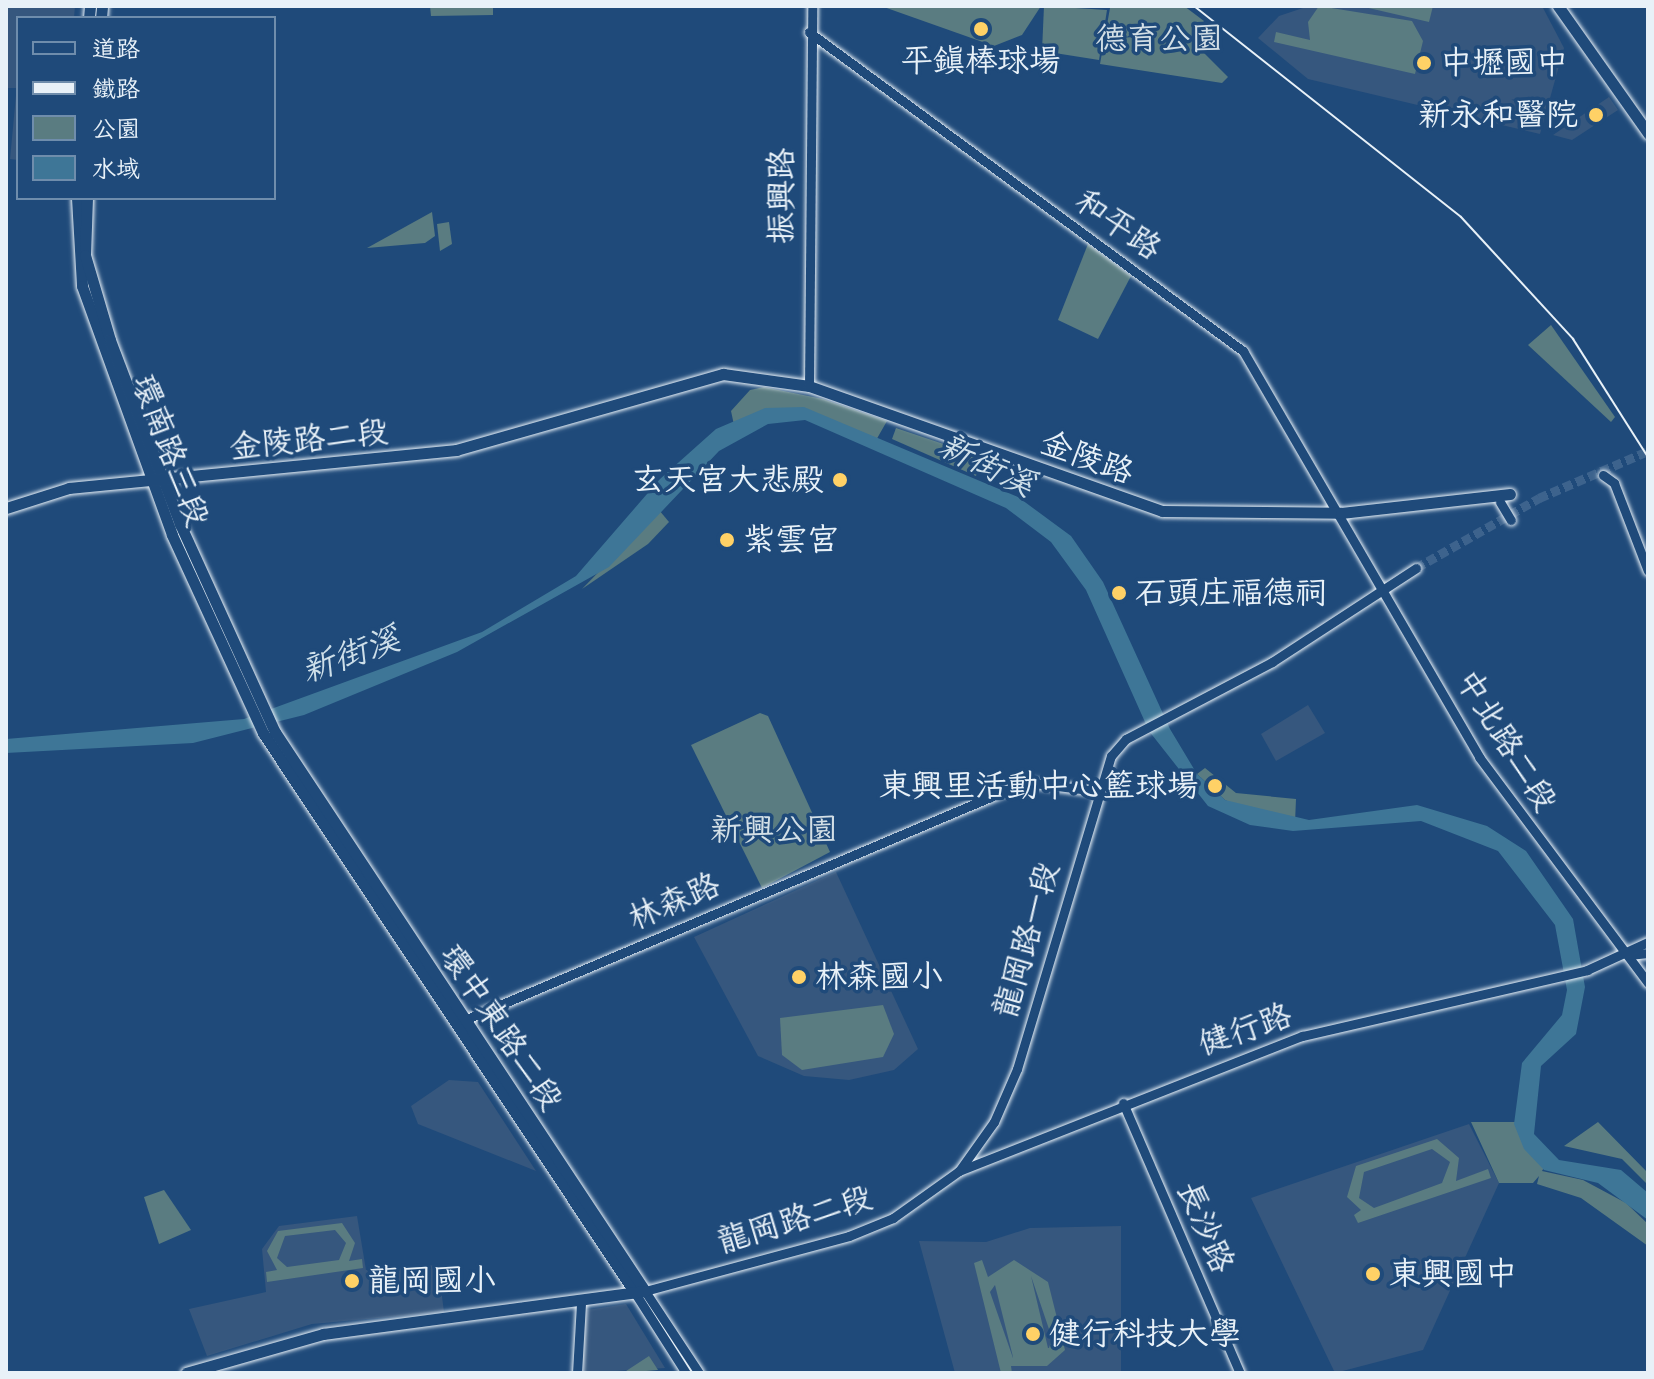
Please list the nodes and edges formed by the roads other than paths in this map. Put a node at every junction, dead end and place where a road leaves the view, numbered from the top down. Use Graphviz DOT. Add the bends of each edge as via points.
graph roads {
  1 [pos="811,6"];
  2 [pos="1558,6"];
  3 [pos="809,32"];
  4 [pos="1648,133"];
  5 [pos="77,200"];
  6 [pos="87,200"];
  7 [pos="809,386"];
  8 [pos="476,445"];
  9 [pos="1603,475"];
  10 [pos="157,481"];
  11 [pos="1505,498"];
  12 [pos="6,508"];
  13 [pos="1341,513"];
  14 [pos="1511,520"];
  15 [pos="1416,568"];
  16 [pos="1648,571"];
  17 [pos="1383,590"];
  18 [pos="260,711"];
  19 [pos="1096,791"];
  20 [pos="1648,942"];
  21 [pos="1648,953"];
  22 [pos="1629,955"];
  23 [pos="1648,983"];
  24 [pos="458,1022"];
  25 [pos="1123,1103"];
  26 [pos="959,1171"];
  27 [pos="640,1292"];
  28 [pos="581,1304"];
  29 [pos="186,1373"];
  30 [pos="577,1373"];
  31 [pos="686,1373"];
  32 [pos="699,1373"];
  33 [pos="1240,1373"];
  1 -- 3 [label="street, 振興路"];
  2 -- 4 [label="main road"];
  3 -- 7 [label="street, 振興路"];
  3 -- 13 [label="street, 和平路" via="1235,344"];
  5 -- 10 [label="main road, 環南路三段" via="82,286"];
  6 -- 10 [label="main road, 環南路三段" via="89,275"];
  7 -- 8 [label="main road, 金陵路" via="723,374"];
  7 -- 13 [label="main road, 金陵路" via="1162,511"];
  8 -- 10 [label="main road, 金陵路二段"];
  9 -- 16 [label="street" via="1614,483"];
  10 -- 12 [label="main road, 金陵路二段" via="40,493"];
  10 -- 18 [label="main road, 環南路三段"];
  11 -- 13 [label="main road, 金陵路"];
  11 -- 14 [label="street"];
  13 -- 17 [label="street, 中北路二段"];
  15 -- 17 [label="street"];
  17 -- 19 [label="street, 龍岡路一段" via="1118,748"];
  17 -- 22 [label="street, 中北路二段" via="1479,757"];
  18 -- 24 [label="main road, 環中東路二段"];
  19 -- 24 [label="street, 林森路" via="1026,782"];
  19 -- 26 [label="street, 龍岡路一段" via="1017,1069 994,1122"];
  20 -- 22 [label="street"];
  21 -- 22 [label="street"];
  22 -- 23 [label="street, 中北路二段"];
  22 -- 25 [label="street, 健行路" via="1302,1036"];
  24 -- 27 [label="main road, 環中東路二段"];
  25 -- 26 [label="street, 健行路"];
  25 -- 33 [label="street, 長沙路"];
  26 -- 27 [label="street, 龍岡路二段" via="893,1218 849,1236"];
  27 -- 28 [label="main road"];
  27 -- 31 [label="street, 環中東路二段"];
  27 -- 32 [label="street, 環中東路二段"];
  28 -- 29 [label="main road" via="323,1334"];
  28 -- 30 [label="street"];
}
